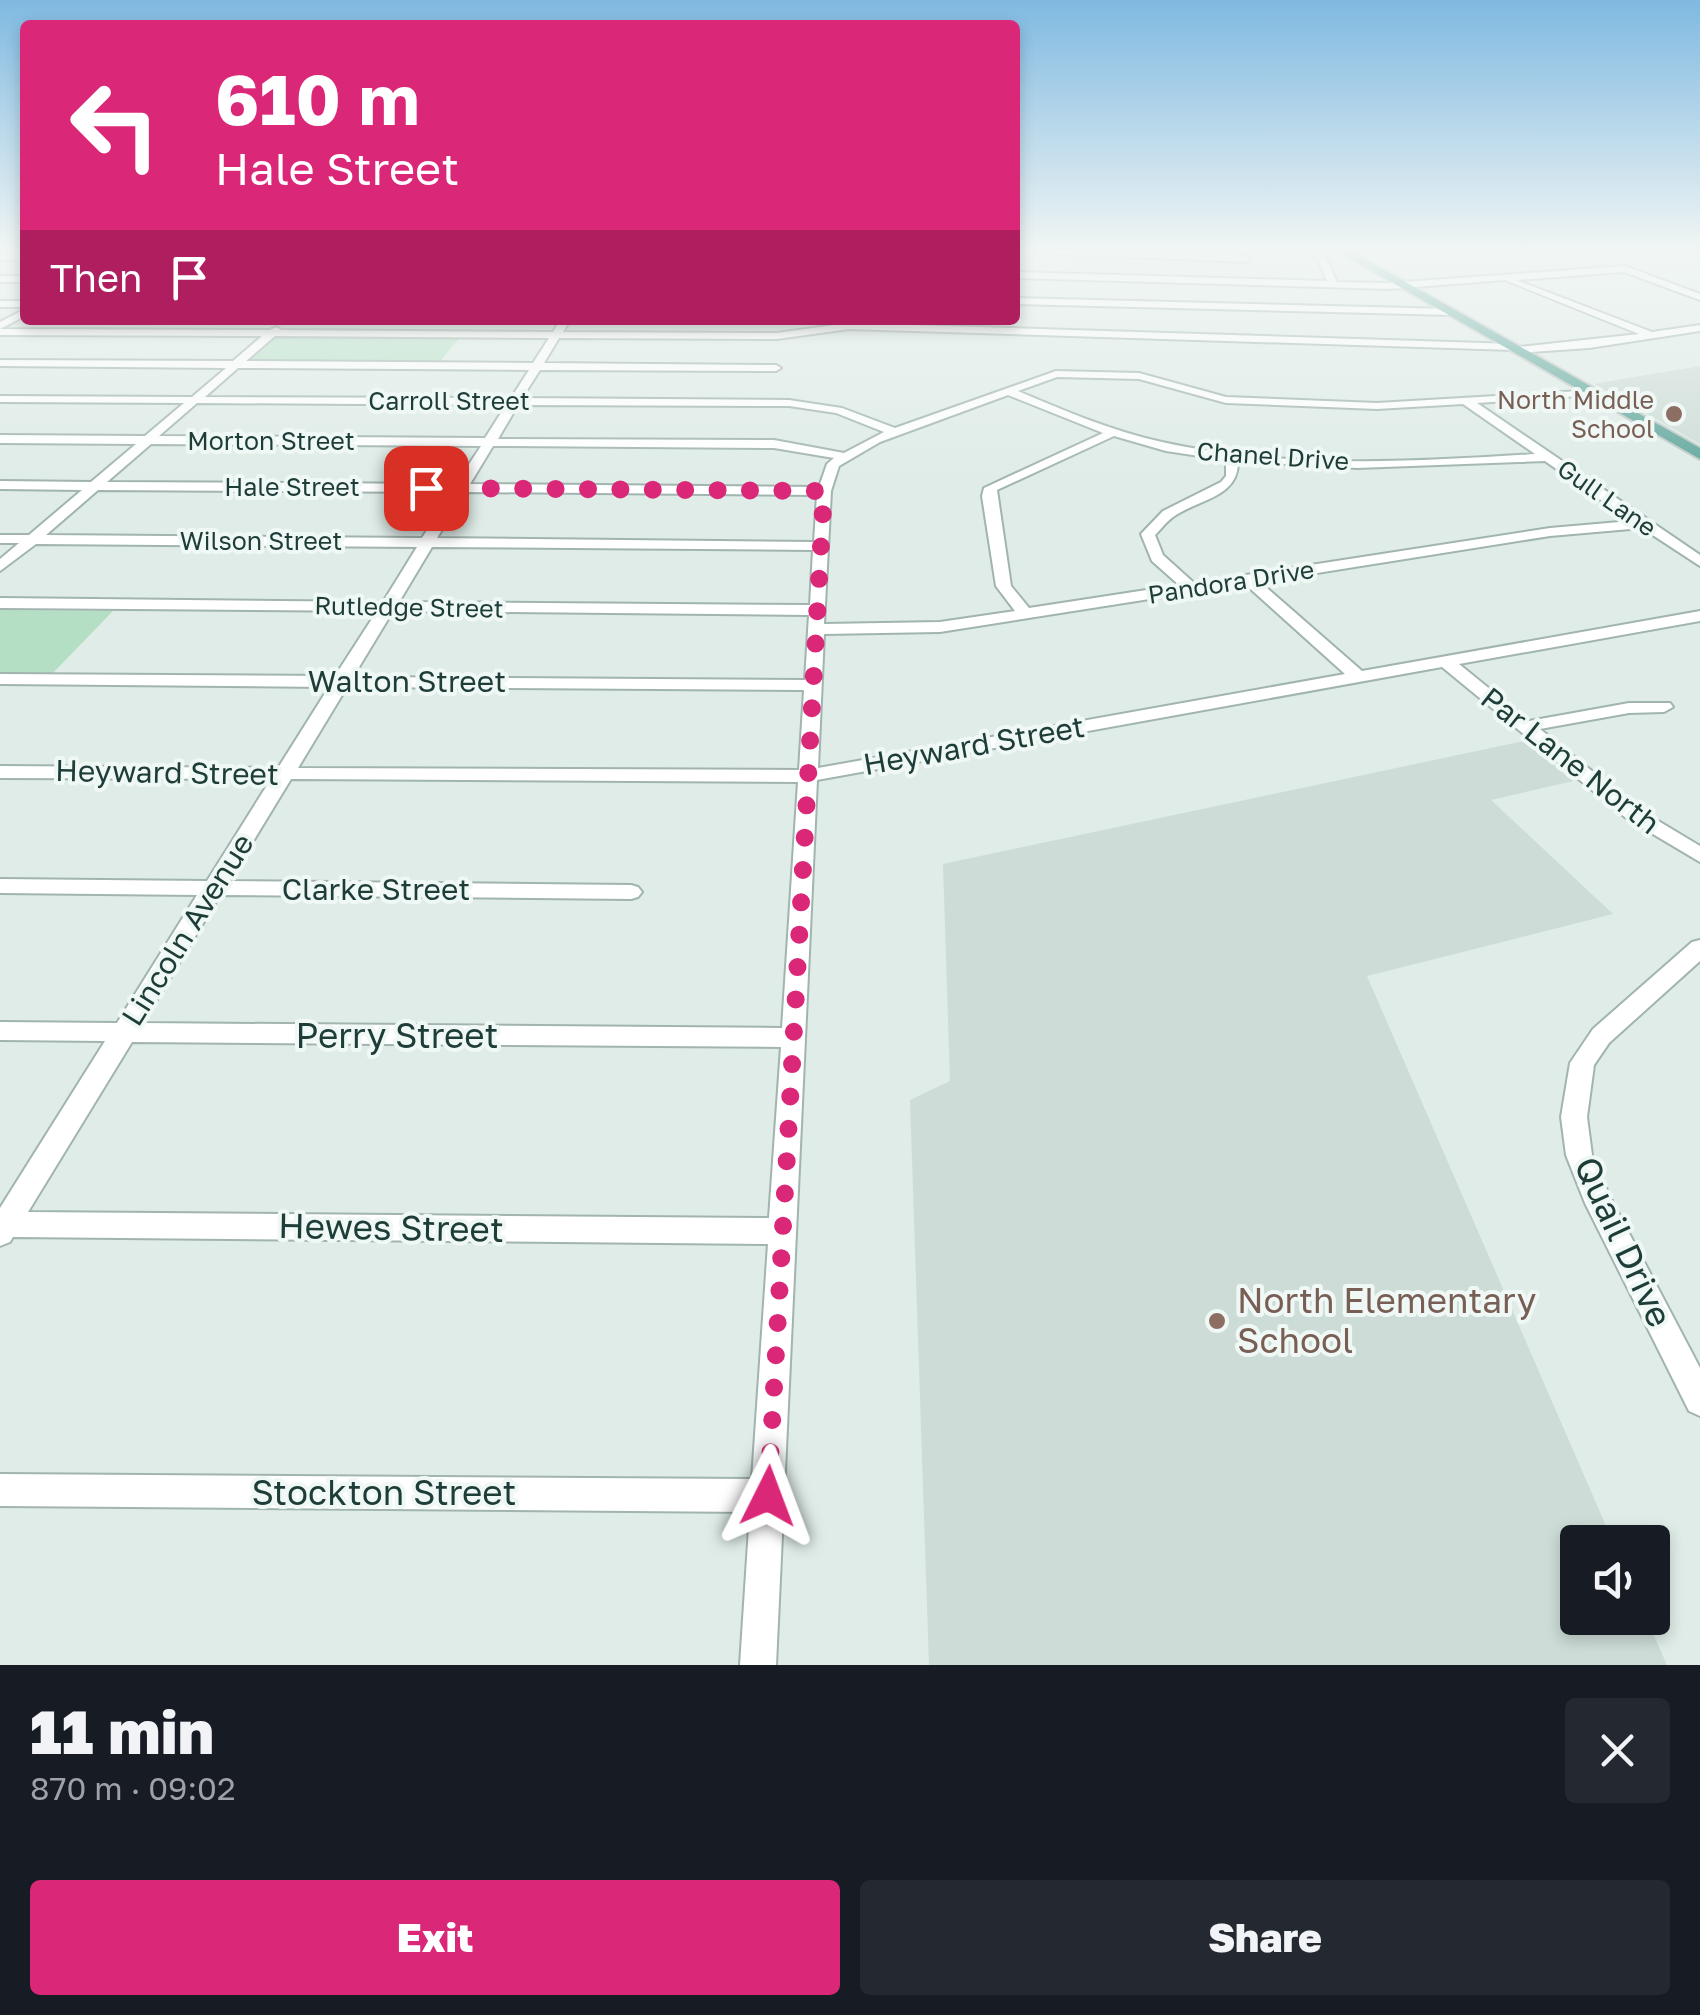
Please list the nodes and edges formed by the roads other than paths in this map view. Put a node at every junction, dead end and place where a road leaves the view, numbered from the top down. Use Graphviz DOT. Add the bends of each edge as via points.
graph roads {
  1 [pos="281,326"];
  2 [pos="1253,326"];
  3 [pos="1476,326"];
  4 [pos="1626,326"];
  5 [pos="560,328"];
  6 [pos="1700,328"];
  7 [pos="0,329"];
  8 [pos="273,333"];
  9 [pos="1652,336"];
  10 [pos="1260,340"];
  11 [pos="1516,348"];
  12 [pos="0,363"];
  13 [pos="236,364"];
  14 [pos="537,366"];
  15 [pos="776,368"];
  16 [pos="1007,391"];
  17 [pos="1594,392"];
  18 [pos="0,399"];
  19 [pos="196,400"];
  20 [pos="1465,400"];
  21 [pos="516,402"];
  22 [pos="894,432"];
  23 [pos="1114,432"];
  24 [pos="0,439"];
  25 [pos="149,440"];
  26 [pos="491,442"];
  27 [pos="1700,454"];
  28 [pos="842,456"];
  29 [pos="1232,456"];
  30 [pos="1549,458"];
  31 [pos="0,485"];
  32 [pos="95,486"];
  33 [pos="462,488"];
  34 [pos="824,491"];
  35 [pos="1645,524"];
  36 [pos="0,539"];
  37 [pos="32,540"];
  38 [pos="428,543"];
  39 [pos="822,546"];
  40 [pos="1700,562"];
  41 [pos="0,566"];
  42 [pos="1248,580"];
  43 [pos="1191,588"];
  44 [pos="0,603"];
  45 [pos="390,607"];
  46 [pos="1025,614"];
  47 [pos="1700,616"];
  48 [pos="818,620"];
  49 [pos="1445,661"];
  50 [pos="1358,677"];
  51 [pos="0,679"];
  52 [pos="342,682"];
  53 [pos="813,685"];
  54 [pos="1664,707"];
  55 [pos="1524,727"];
  56 [pos="0,772"];
  57 [pos="286,775"];
  58 [pos="808,776"];
  59 [pos="1700,855"];
  60 [pos="0,886"];
  61 [pos="215,888"];
  62 [pos="631,892"];
  63 [pos="1699,951"];
  64 [pos="0,1032"];
  65 [pos="124,1035"];
  66 [pos="794,1038"];
  67 [pos="2,1227"];
  68 [pos="782,1232"];
  69 [pos="1700,1400"];
  70 [pos="0,1490"];
  71 [pos="768,1496"];
  72 [pos="758,1665"];
  1 -- 8 [label="street"];
  2 -- 10 [label="street"];
  3 -- 11 [label="main road"];
  4 -- 9 [label="street"];
  5 -- 8 [label="street"];
  5 -- 10 [label="street" via="788,336 849,326"];
  5 -- 14 [label="street, Lincoln Avenue"];
  6 -- 9 [label="street"];
  7 -- 8 [label="street"];
  8 -- 13 [label="street"];
  9 -- 11 [label="street"];
  10 -- 11 [label="street"];
  11 -- 17 [label="main road"];
  12 -- 13 [label="street"];
  13 -- 14 [label="street"];
  13 -- 19 [label="street"];
  14 -- 15 [label="street"];
  14 -- 21 [label="street, Lincoln Avenue"];
  16 -- 20 [label="street" via="1069,373 1139,376 1226,400 1377,406"];
  16 -- 22 [label="street"];
  16 -- 23 [label="street, Chanel Drive"];
  17 -- 20 [label="street"];
  17 -- 27 [label="main road"];
  18 -- 19 [label="street, Carroll Street"];
  19 -- 21 [label="street, Carroll Street"];
  19 -- 25 [label="street"];
  20 -- 30 [label="street, Gull Lane"];
  21 -- 22 [label="street, Carroll Street" via="789,403 854,414"];
  21 -- 26 [label="street, Lincoln Avenue"];
  22 -- 28 [label="street"];
  23 -- 29 [label="street, Chanel Drive"];
  23 -- 46 [label="street" via="990,488 1004,586"];
  24 -- 25 [label="street, Morton Street"];
  25 -- 26 [label="street, Morton Street"];
  25 -- 32 [label="street"];
  26 -- 28 [label="street, Morton Street" via="774,444"];
  26 -- 33 [label="street, Lincoln Avenue"];
  28 -- 34 [label="street"];
  29 -- 30 [label="street, Chanel Drive" via="1428,465"];
  29 -- 43 [label="street" via="1226,485 1168,514 1148,534 1156,555"];
  30 -- 35 [label="street, Gull Lane"];
  31 -- 32 [label="street, Hale Street"];
  32 -- 33 [label="street, Hale Street"];
  32 -- 37 [label="street"];
  33 -- 34 [label="street, Hale Street"];
  33 -- 38 [label="street, Lincoln Avenue"];
  34 -- 39 [label="street"];
  35 -- 40 [label="street, Gull Lane"];
  35 -- 42 [label="street, Pandora Drive" via="1564,530"];
  36 -- 37 [label="street, Wilson Street"];
  37 -- 38 [label="street, Wilson Street"];
  37 -- 41 [label="street"];
  38 -- 39 [label="street, Wilson Street"];
  38 -- 45 [label="street, Lincoln Avenue"];
  39 -- 48 [label="street"];
  42 -- 43 [label="street, Pandora Drive"];
  42 -- 50 [label="street"];
  43 -- 46 [label="street, Pandora Drive"];
  44 -- 45 [label="street, Rutledge Street"];
  45 -- 48 [label="street, Rutledge Street"];
  45 -- 52 [label="street, Lincoln Avenue"];
  46 -- 48 [label="street, Pandora Drive" via="915,629"];
  47 -- 49 [label="street, Heyward Street"];
  48 -- 53 [label="street"];
  49 -- 50 [label="street, Heyward Street"];
  49 -- 55 [label="street, Par Lane North"];
  50 -- 58 [label="street, Heyward Street"];
  51 -- 52 [label="street, Walton Street"];
  52 -- 53 [label="street, Walton Street"];
  52 -- 57 [label="street, Lincoln Avenue"];
  53 -- 58 [label="street"];
  54 -- 55 [label="street"];
  55 -- 59 [label="street, Par Lane North" via="1657,832"];
  56 -- 57 [label="street, Heyward Street"];
  57 -- 58 [label="street, Heyward Street"];
  57 -- 61 [label="street, Lincoln Avenue"];
  58 -- 66 [label="street"];
  60 -- 61 [label="street, Clarke Street"];
  61 -- 62 [label="street, Clarke Street"];
  61 -- 65 [label="street, Lincoln Avenue"];
  63 -- 69 [label="street, Quail Drive" via="1601,1036 1582,1063 1574,1117 1579,1155 1599,1203"];
  64 -- 65 [label="street, Perry Street"];
  65 -- 66 [label="street, Perry Street"];
  65 -- 67 [label="street, Lincoln Avenue"];
  66 -- 68 [label="street"];
  67 -- 68 [label="street, Hewes Street"];
  68 -- 71 [label="street"];
  70 -- 71 [label="street, Stockton Street"];
  71 -- 72 [label="street"];
}
